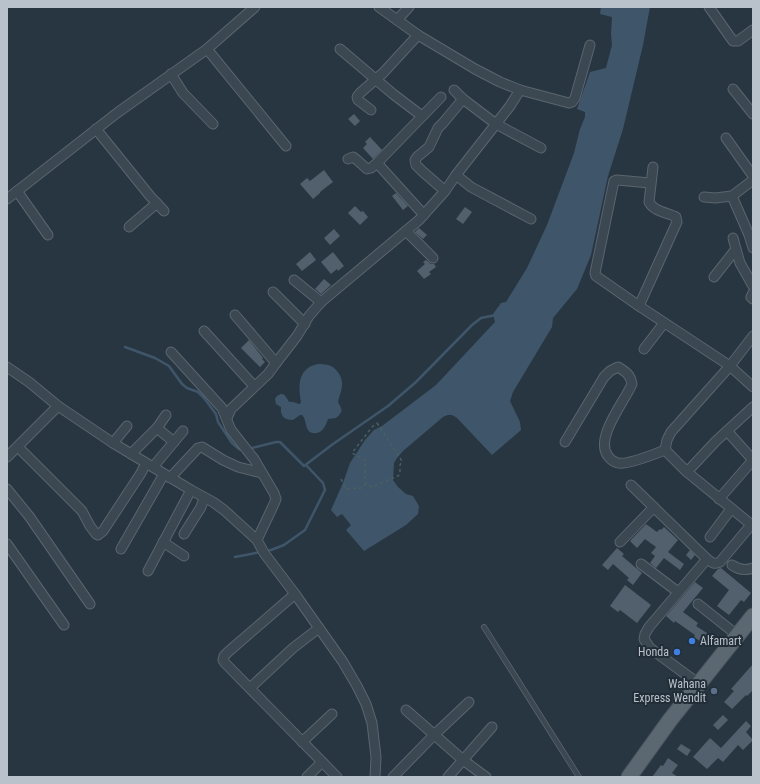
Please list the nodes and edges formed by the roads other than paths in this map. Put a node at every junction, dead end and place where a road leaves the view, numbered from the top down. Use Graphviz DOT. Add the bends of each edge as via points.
graph roads {
  1 [pos="255,7"];
  2 [pos="379,7"];
  3 [pos="408,7"];
  4 [pos="709,7"];
  5 [pos="397,20"];
  6 [pos="753,30"];
  7 [pos="418,35"];
  8 [pos="590,45"];
  9 [pos="207,49"];
  10 [pos="340,49"];
  11 [pos="170,74"];
  12 [pos="376,79"];
  13 [pos="734,88"];
  14 [pos="454,90"];
  15 [pos="520,90"];
  16 [pos="441,97"];
  17 [pos="463,99"];
  18 [pos="371,110"];
  19 [pos="753,114"];
  20 [pos="422,116"];
  21 [pos="213,124"];
  22 [pos="496,124"];
  23 [pos="96,129"];
  24 [pos="726,138"];
  25 [pos="286,146"];
  26 [pos="541,148"];
  27 [pos="348,159"];
  28 [pos="377,163"];
  29 [pos="653,167"];
  30 [pos="456,175"];
  31 [pos="753,176"];
  32 [pos="753,180"];
  33 [pos="650,183"];
  34 [pos="17,191"];
  35 [pos="445,191"];
  36 [pos="732,196"];
  37 [pos="704,197"];
  38 [pos="7,199"];
  39 [pos="157,203"];
  40 [pos="164,211"];
  41 [pos="424,215"];
  42 [pos="531,219"];
  43 [pos="129,227"];
  44 [pos="406,231"];
  45 [pos="48,235"];
  46 [pos="733,238"];
  47 [pos="753,248"];
  48 [pos="736,249"];
  49 [pos="433,258"];
  50 [pos="714,278"];
  51 [pos="294,280"];
  52 [pos="753,286"];
  53 [pos="273,292"];
  54 [pos="753,294"];
  55 [pos="753,299"];
  56 [pos="321,302"];
  57 [pos="639,306"];
  58 [pos="235,315"];
  59 [pos="664,323"];
  60 [pos="305,324"];
  61 [pos="204,331"];
  62 [pos="753,336"];
  63 [pos="644,349"];
  64 [pos="171,352"];
  65 [pos="276,364"];
  66 [pos="730,366"];
  67 [pos="7,367"];
  68 [pos="254,386"];
  69 [pos="753,387"];
  70 [pos="58,406"];
  71 [pos="753,406"];
  72 [pos="166,415"];
  73 [pos="227,418"];
  74 [pos="127,426"];
  75 [pos="157,428"];
  76 [pos="183,431"];
  77 [pos="727,431"];
  78 [pos="174,442"];
  79 [pos="565,442"];
  80 [pos="113,443"];
  81 [pos="18,447"];
  82 [pos="665,450"];
  83 [pos="131,454"];
  84 [pos="7,457"];
  85 [pos="752,457"];
  86 [pos="149,465"];
  87 [pos="686,472"];
  88 [pos="262,474"];
  89 [pos="167,476"];
  90 [pos="631,485"];
  91 [pos="7,489"];
  92 [pos="191,490"];
  93 [pos="204,498"];
  94 [pos="719,500"];
  95 [pos="654,507"];
  96 [pos="731,509"];
  97 [pos="752,525"];
  98 [pos="184,534"];
  99 [pos="710,537"];
  100 [pos="257,540"];
  101 [pos="164,542"];
  102 [pos="620,542"];
  103 [pos="7,544"];
  104 [pos="122,549"];
  105 [pos="184,556"];
  106 [pos="707,559"];
  107 [pos="641,564"];
  108 [pos="732,565"];
  109 [pos="753,568"];
  110 [pos="148,571"];
  111 [pos="678,592"];
  112 [pos="295,594"];
  113 [pos="90,604"];
  114 [pos="698,604"];
  115 [pos="753,616"];
  116 [pos="64,625"];
  117 [pos="484,627"];
  118 [pos="319,628"];
  119 [pos="737,635"];
  120 [pos="699,684"];
  121 [pos="250,688"];
  122 [pos="469,702"];
  123 [pos="406,710"];
  124 [pos="332,714"];
  125 [pos="492,727"];
  126 [pos="434,735"];
  127 [pos="302,742"];
  128 [pos="463,760"];
  129 [pos="322,762"];
  130 [pos="633,775"];
  131 [pos="307,777"];
  132 [pos="337,777"];
  133 [pos="375,777"];
  134 [pos="393,777"];
  135 [pos="448,777"];
  136 [pos="486,777"];
  137 [pos="578,777"];
  1 -- 9 [label="street"];
  2 -- 5 [label="street"];
  3 -- 5 [label="street"];
  4 -- 6 [label="street" via="733,41 738,41"];
  5 -- 7 [label="street"];
  7 -- 12 [label="street"];
  7 -- 15 [label="street" via="475,69"];
  8 -- 15 [label="street" via="572,102"];
  9 -- 11 [label="street"];
  9 -- 25 [label="street"];
  10 -- 12 [label="street"];
  11 -- 21 [label="street"];
  11 -- 23 [label="street"];
  12 -- 18 [label="street" via="357,97"];
  12 -- 20 [label="street"];
  13 -- 19 [label="street"];
  14 -- 17 [label="street"];
  15 -- 22 [label="street"];
  16 -- 20 [label="street"];
  17 -- 22 [label="street"];
  17 -- 35 [label="street" via="415,160 416,165"];
  20 -- 28 [label="street"];
  22 -- 26 [label="street"];
  22 -- 30 [label="street"];
  23 -- 34 [label="street"];
  23 -- 39 [label="street"];
  24 -- 31 [label="street"];
  27 -- 28 [label="street" via="353,157 367,169"];
  28 -- 41 [label="street"];
  29 -- 33 [label="street"];
  30 -- 35 [label="street"];
  30 -- 42 [label="street" via="471,187"];
  32 -- 36 [label="street"];
  33 -- 57 [label="street" via="648,202 657,210 676,217 677,222"];
  33 -- 57 [label="street" via="614,181 595,274"];
  34 -- 38 [label="street"];
  34 -- 45 [label="street"];
  35 -- 41 [label="street"];
  36 -- 37 [label="street"];
  36 -- 47 [label="street"];
  39 -- 40 [label="street"];
  39 -- 43 [label="street"];
  41 -- 44 [label="street"];
  44 -- 49 [label="street"];
  44 -- 56 [label="street"];
  46 -- 48 [label="street"];
  48 -- 50 [label="street"];
  48 -- 52 [label="street" via="740,263"];
  51 -- 56 [label="street"];
  53 -- 60 [label="street"];
  54 -- 55 [label="street"];
  56 -- 60 [label="street"];
  57 -- 59 [label="street"];
  58 -- 65 [label="street"];
  59 -- 63 [label="street"];
  59 -- 66 [label="street"];
  60 -- 65 [label="street"];
  61 -- 68 [label="street"];
  62 -- 66 [label="street"];
  64 -- 73 [label="street" via="222,408"];
  65 -- 68 [label="street"];
  66 -- 69 [label="street"];
  66 -- 82 [label="street" via="671,432"];
  67 -- 70 [label="street"];
  68 -- 73 [label="street" via="231,409"];
  70 -- 80 [label="street"];
  70 -- 81 [label="street"];
  71 -- 77 [label="street"];
  72 -- 75 [label="street"];
  73 -- 88 [label="street" via="231,430 254,459"];
  74 -- 80 [label="street"];
  75 -- 78 [label="street"];
  75 -- 83 [label="street"];
  76 -- 78 [label="street"];
  77 -- 85 [label="street"];
  77 -- 87 [label="street"];
  78 -- 86 [label="street"];
  79 -- 82 [label="street" via="604,377 618,367 631,377 632,384 608,425 604,447 606,454 618,463"];
  80 -- 83 [label="street"];
  81 -- 84 [label="street"];
  81 -- 86 [label="street" via="82,511 98,535"];
  82 -- 87 [label="street"];
  83 -- 86 [label="street"];
  85 -- 94 [label="street"];
  86 -- 89 [label="street"];
  87 -- 94 [label="street"];
  88 -- 89 [label="street" via="238,467 202,447"];
  88 -- 100 [label="street" via="276,499"];
  89 -- 92 [label="street"];
  89 -- 104 [label="street"];
  90 -- 95 [label="street"];
  91 -- 113 [label="street" via="29,516"];
  92 -- 93 [label="street"];
  92 -- 101 [label="street"];
  93 -- 98 [label="street"];
  93 -- 100 [label="street" via="224,510"];
  94 -- 96 [label="street"];
  95 -- 102 [label="street"];
  95 -- 106 [label="street"];
  96 -- 97 [label="street"];
  96 -- 99 [label="street"];
  97 -- 106 [label="street" via="720,562 714,564"];
  100 -- 112 [label="street"];
  101 -- 105 [label="street"];
  101 -- 110 [label="street"];
  103 -- 116 [label="street"];
  106 -- 111 [label="street"];
  107 -- 111 [label="street"];
  108 -- 109 [label="street" via="743,570"];
  111 -- 120 [label="street" via="649,628 644,639 650,648"];
  112 -- 118 [label="street"];
  112 -- 121 [label="street" via="224,656 225,663"];
  114 -- 119 [label="street"];
  115 -- 119 [label="main road"];
  117 -- 137 [label="lane"];
  118 -- 121 [label="street"];
  118 -- 133 [label="street" via="343,662 366,704 372,723 376,758"];
  119 -- 120 [label="main road"];
  120 -- 130 [label="main road" via="670,720"];
  121 -- 127 [label="street"];
  122 -- 126 [label="street"];
  123 -- 126 [label="street"];
  124 -- 127 [label="street"];
  125 -- 128 [label="street"];
  126 -- 128 [label="street"];
  126 -- 134 [label="street"];
  127 -- 129 [label="street"];
  128 -- 135 [label="street"];
  128 -- 136 [label="street"];
  129 -- 131 [label="street"];
  129 -- 132 [label="street"];
}
